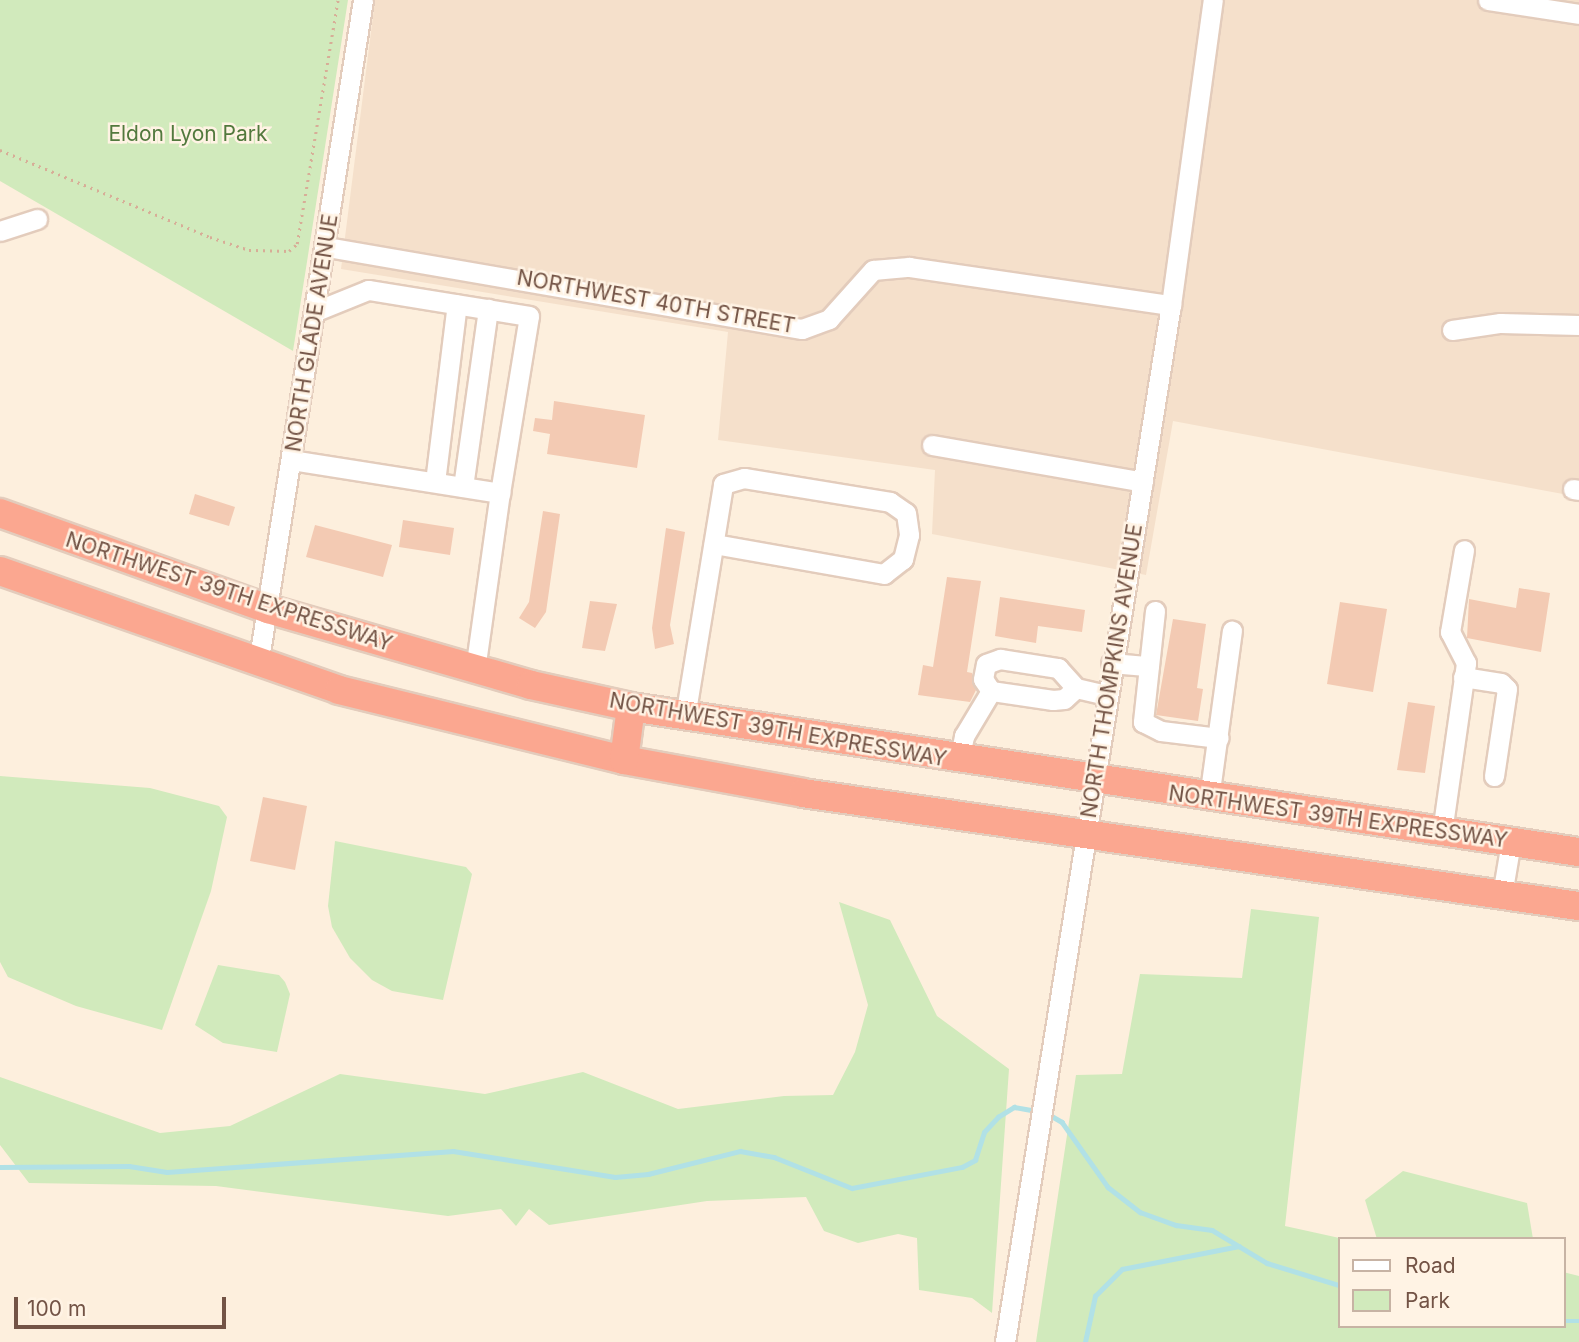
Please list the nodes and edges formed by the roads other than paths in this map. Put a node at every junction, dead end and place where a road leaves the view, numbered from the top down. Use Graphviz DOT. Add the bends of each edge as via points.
graph roads {
  1 [pos="363,0"];
  2 [pos="1213,0"];
  3 [pos="1488,0"];
  4 [pos="1579,14"];
  5 [pos="37,219"];
  6 [pos="0,231"];
  7 [pos="327,247"];
  8 [pos="457,304"];
  9 [pos="1171,305"];
  10 [pos="488,309"];
  11 [pos="316,311"];
  12 [pos="1579,325"];
  13 [pos="1452,330"];
  14 [pos="932,445"];
  15 [pos="292,460"];
  16 [pos="435,482"];
  17 [pos="1143,482"];
  18 [pos="463,487"];
  19 [pos="500,493"];
  20 [pos="0,513"];
  21 [pos="714,544"];
  22 [pos="1464,550"];
  23 [pos="0,571"];
  24 [pos="268,609"];
  25 [pos="1155,611"];
  26 [pos="1232,631"];
  27 [pos="1111,663"];
  28 [pos="258,665"];
  29 [pos="1149,666"];
  30 [pos="475,670"];
  31 [pos="1464,677"];
  32 [pos="1076,688"];
  33 [pos="991,691"];
  34 [pos="1107,695"];
  35 [pos="631,707"];
  36 [pos="685,717"];
  37 [pos="1219,738"];
  38 [pos="624,760"];
  39 [pos="959,760"];
  40 [pos="1494,776"];
  41 [pos="1095,781"];
  42 [pos="1209,798"];
  43 [pos="1443,832"];
  44 [pos="1085,835"];
  45 [pos="1511,842"];
  46 [pos="1579,852"];
  47 [pos="1502,895"];
  48 [pos="1579,906"];
  49 [pos="1005,1342"];
  1 -- 7 [label="street, NORTH GLADE AVENUE"];
  2 -- 9 [label="street, NORTH THOMPKINS AVENUE"];
  3 -- 4 [label="street"];
  5 -- 6 [label="street"];
  7 -- 9 [label="street, NORTHWEST 40TH STREET" via="802,328 829,319 873,270 909,267"];
  7 -- 11 [label="street, NORTH GLADE AVENUE"];
  8 -- 10 [label="street"];
  8 -- 11 [label="street" via="368,290"];
  8 -- 16 [label="street"];
  9 -- 17 [label="street, NORTH THOMPKINS AVENUE"];
  10 -- 18 [label="street"];
  10 -- 19 [label="street" via="530,316"];
  11 -- 15 [label="street, NORTH GLADE AVENUE"];
  12 -- 13 [label="street" via="1500,323"];
  14 -- 17 [label="street"];
  15 -- 16 [label="street"];
  15 -- 24 [label="street, NORTH GLADE AVENUE"];
  16 -- 18 [label="street"];
  17 -- 27 [label="street, NORTH THOMPKINS AVENUE"];
  18 -- 19 [label="street"];
  19 -- 30 [label="street"];
  20 -- 24 [label="highway, NORTHWEST 39TH EXPRESSWAY"];
  21 -- 21 [label="street" via="723,484 735,479 890,502 906,513 909,536 903,559 884,575"];
  21 -- 36 [label="street"];
  22 -- 31 [label="street" via="1450,632 1466,658"];
  23 -- 28 [label="highway"];
  24 -- 28 [label="street, NORTH GLADE AVENUE"];
  24 -- 30 [label="highway, NORTHWEST 39TH EXPRESSWAY"];
  25 -- 29 [label="street"];
  26 -- 37 [label="street"];
  27 -- 29 [label="street"];
  27 -- 34 [label="street, NORTH THOMPKINS AVENUE"];
  28 -- 38 [label="highway" via="443,718"];
  29 -- 37 [label="street" via="1143,722 1161,732"];
  30 -- 35 [label="highway, NORTHWEST 39TH EXPRESSWAY"];
  31 -- 40 [label="street" via="1501,683 1507,689"];
  31 -- 43 [label="street"];
  32 -- 33 [label="street" via="1065,699 1053,700"];
  32 -- 33 [label="street" via="1058,668 992,659 983,679"];
  32 -- 34 [label="street"];
  33 -- 39 [label="street" via="964,736"];
  34 -- 41 [label="street, NORTH THOMPKINS AVENUE"];
  35 -- 36 [label="highway, NORTHWEST 39TH EXPRESSWAY"];
  35 -- 38 [label="highway"];
  36 -- 39 [label="highway, NORTHWEST 39TH EXPRESSWAY"];
  37 -- 42 [label="street"];
  38 -- 44 [label="highway" via="803,793"];
  39 -- 41 [label="highway, NORTHWEST 39TH EXPRESSWAY"];
  41 -- 42 [label="highway, NORTHWEST 39TH EXPRESSWAY"];
  41 -- 44 [label="street, NORTH THOMPKINS AVENUE"];
  42 -- 43 [label="highway, NORTHWEST 39TH EXPRESSWAY"];
  43 -- 45 [label="highway, NORTHWEST 39TH EXPRESSWAY"];
  44 -- 47 [label="highway"];
  44 -- 49 [label="street, NORTH THOMPKINS AVENUE"];
  45 -- 46 [label="highway, NORTHWEST 39TH EXPRESSWAY"];
  45 -- 47 [label="street"];
  47 -- 48 [label="highway"];
}
